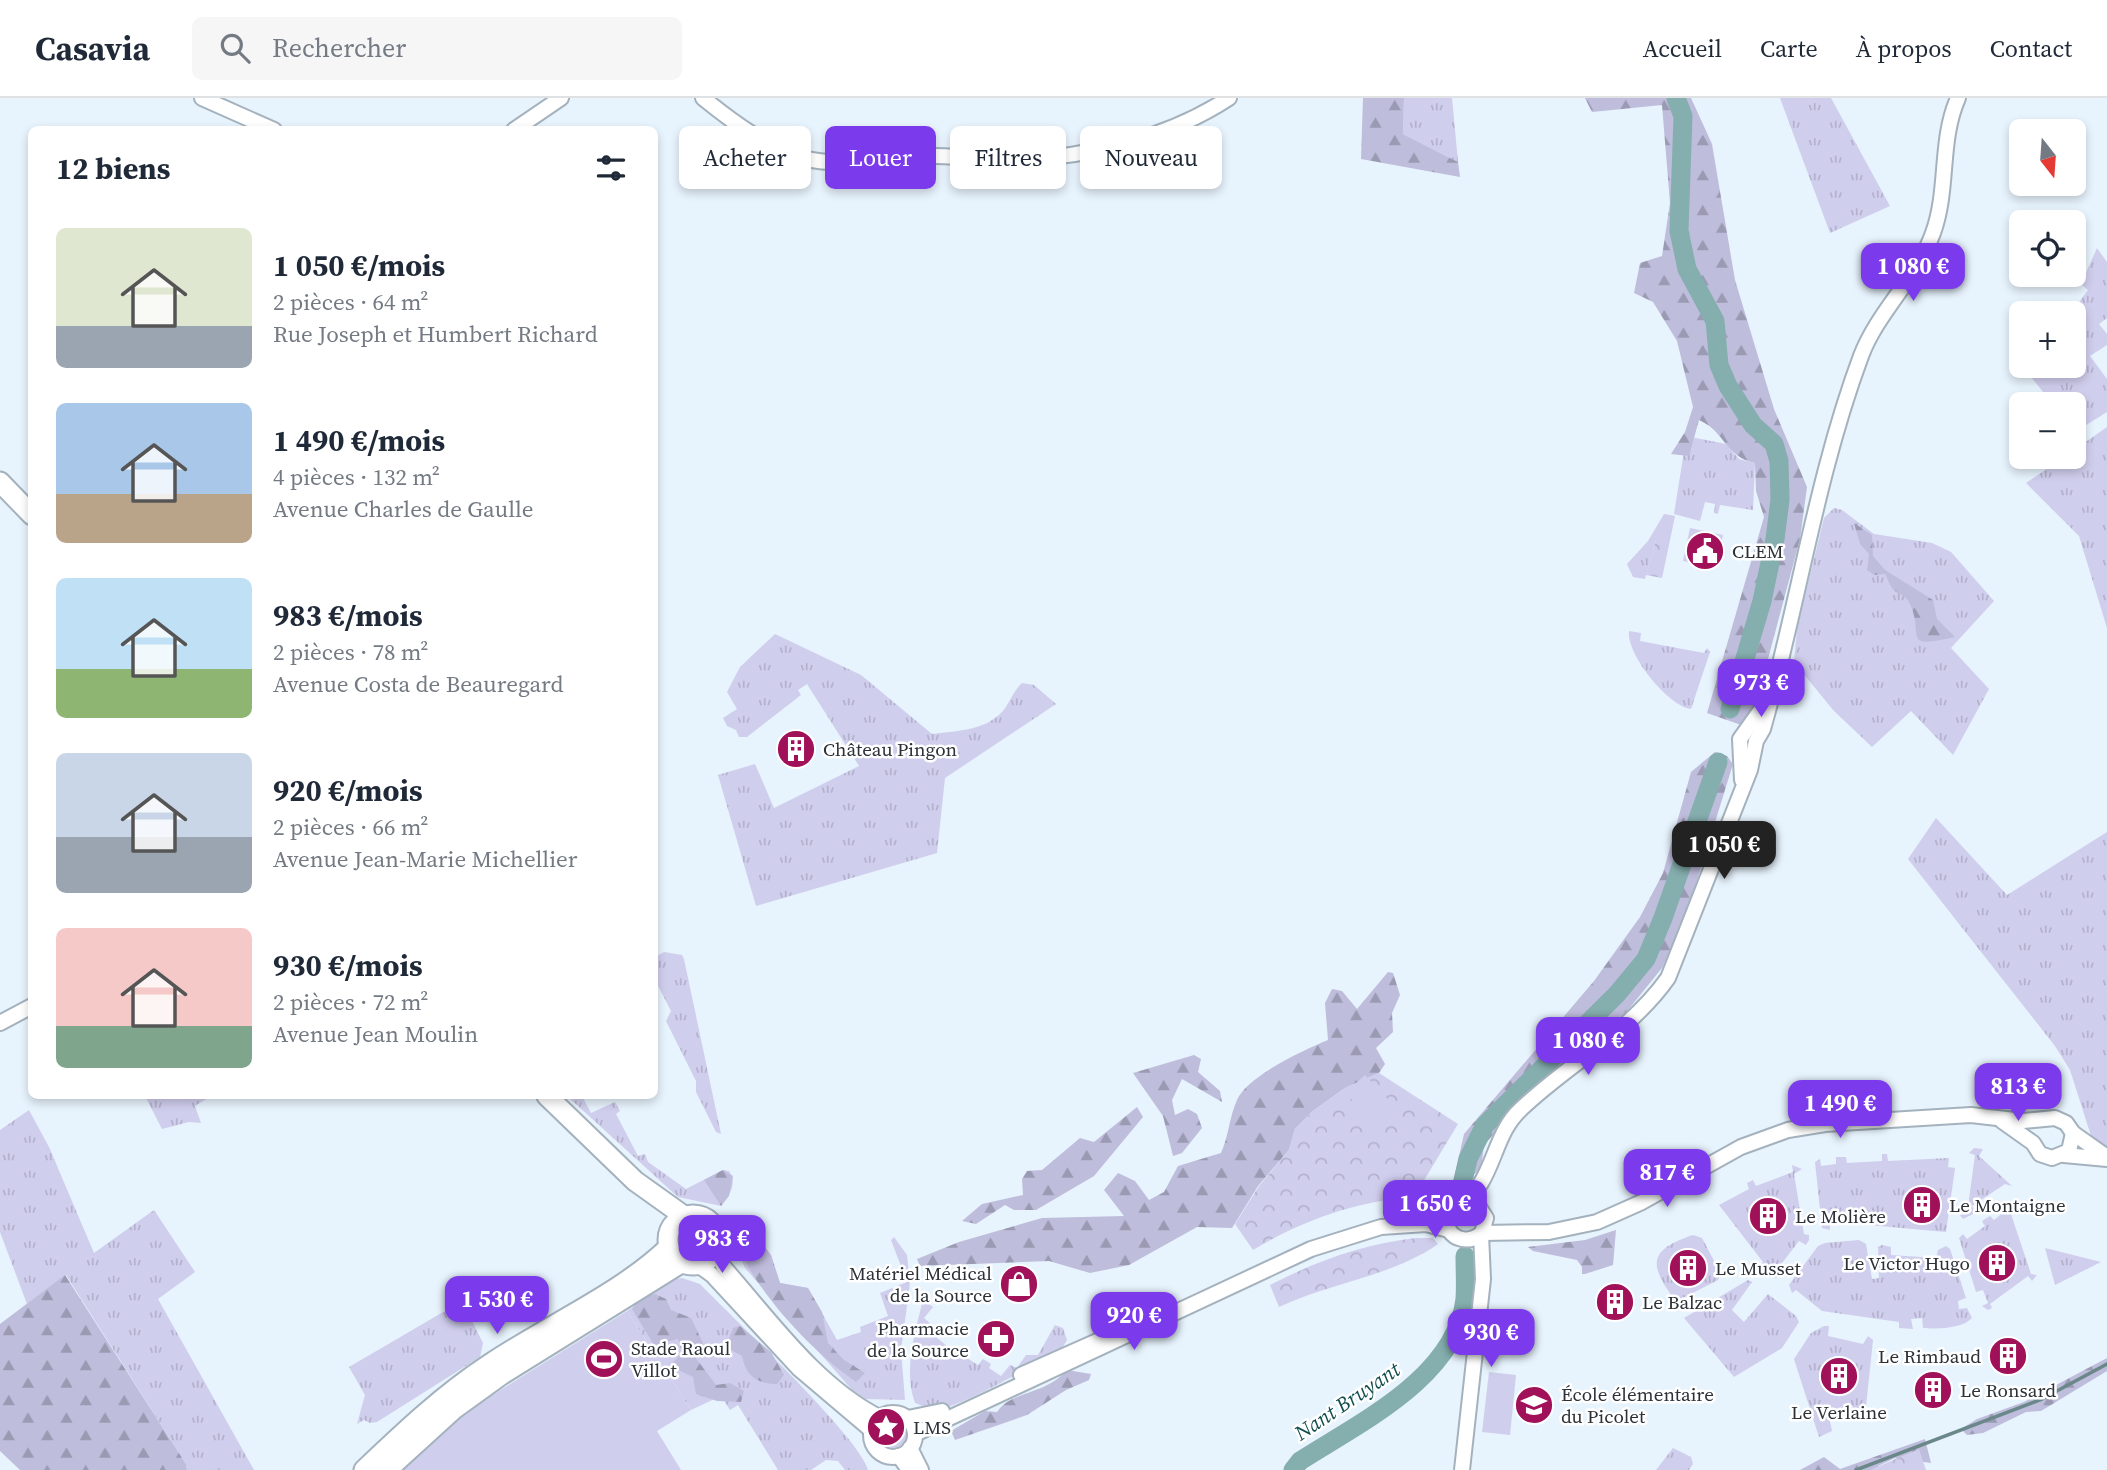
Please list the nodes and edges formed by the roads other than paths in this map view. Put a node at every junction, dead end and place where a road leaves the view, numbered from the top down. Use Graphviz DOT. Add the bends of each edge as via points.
graph roads {
  1 [pos="202,98"];
  2 [pos="561,98"];
  3 [pos="704,98"];
  4 [pos="1229,98"];
  5 [pos="1958,98"];
  6 [pos="265,126"];
  7 [pos="520,126"];
  8 [pos="0,482"];
  9 [pos="28,511"];
  10 [pos="28,1008"];
  11 [pos="0,1023"];
  12 [pos="550,1099"];
  13 [pos="2043,1120"];
  14 [pos="2001,1121"];
  15 [pos="2073,1133"];
  16 [pos="2033,1143"];
  17 [pos="2064,1155"];
  18 [pos="2107,1158"];
  19 [pos="635,1181"];
  20 [pos="1481,1184"];
  21 [pos="1462,1201"];
  22 [pos="1448,1212"];
  23 [pos="1484,1213"];
  24 [pos="684,1216"];
  25 [pos="1426,1224"];
  26 [pos="1449,1230"];
  27 [pos="1481,1233"];
  28 [pos="1500,1234"];
  29 [pos="1464,1240"];
  30 [pos="717,1250"];
  31 [pos="679,1252"];
  32 [pos="1483,1266"];
  33 [pos="1091,1348"];
  34 [pos="908,1418"];
  35 [pos="875,1424"];
  36 [pos="915,1434"];
  37 [pos="905,1452"];
  38 [pos="364,1470"];
  39 [pos="387,1470"];
  40 [pos="909,1470"];
  41 [pos="921,1470"];
  42 [pos="1462,1470"];
  1 -- 6 [label="street"];
  2 -- 7 [label="street"];
  3 -- 4 [label="street" via="737,126 778,148 805,158 850,163 916,156 1016,160 1089,152 1185,122"];
  5 -- 20 [label="street" via="1944,145 1936,225 1925,252 1872,333 1856,371 1820,487 1769,698 1749,740 1742,785 1674,964 1653,999 1631,1020 1515,1114"];
  8 -- 9 [label="main road"];
  10 -- 11 [label="street"];
  12 -- 19 [label="main road"];
  13 -- 14 [label="street"];
  13 -- 15 [label="street" via="2061,1119"];
  13 -- 16 [label="street" via="2034,1130"];
  14 -- 16 [label="street"];
  14 -- 28 [label="street" via="1971,1115 1788,1130 1741,1147 1597,1222 1549,1232"];
  15 -- 17 [label="street" via="2072,1146"];
  15 -- 18 [label="street"];
  16 -- 17 [label="street" via="2045,1157"];
  17 -- 18 [label="street"];
  19 -- 24 [label="main road"];
  19 -- 31 [label="main road"];
  20 -- 21 [label="street"];
  20 -- 23 [label="street"];
  21 -- 22 [label="street"];
  21 -- 23 [label="street" via="1473,1202"];
  22 -- 25 [label="street"];
  22 -- 26 [label="street"];
  23 -- 27 [label="street"];
  23 -- 28 [label="street"];
  24 -- 30 [label="main road" via="711,1222 718,1234"];
  24 -- 31 [label="main road" via="672,1227"];
  25 -- 26 [label="street"];
  25 -- 33 [label="street" via="1381,1227 1346,1236"];
  26 -- 29 [label="street"];
  27 -- 28 [label="street"];
  27 -- 29 [label="street"];
  27 -- 32 [label="street"];
  28 -- 32 [label="street" via="1490,1244"];
  29 -- 32 [label="street"];
  30 -- 31 [label="main road" via="712,1257"];
  30 -- 35 [label="street" via="723,1266 810,1363"];
  31 -- 35 [label="street" via="712,1275 799,1369"];
  31 -- 38 [label="main road" via="648,1265 468,1380"];
  31 -- 39 [label="main road" via="454,1409"];
  32 -- 42 [label="street"];
  33 -- 34 [label="street" via="935,1413"];
  33 -- 36 [label="street"];
  34 -- 35 [label="street" via="890,1413"];
  34 -- 36 [label="street"];
  35 -- 37 [label="street" via="875,1448 883,1454"];
  36 -- 37 [label="street"];
  37 -- 40 [label="street"];
  37 -- 41 [label="street"];
}
